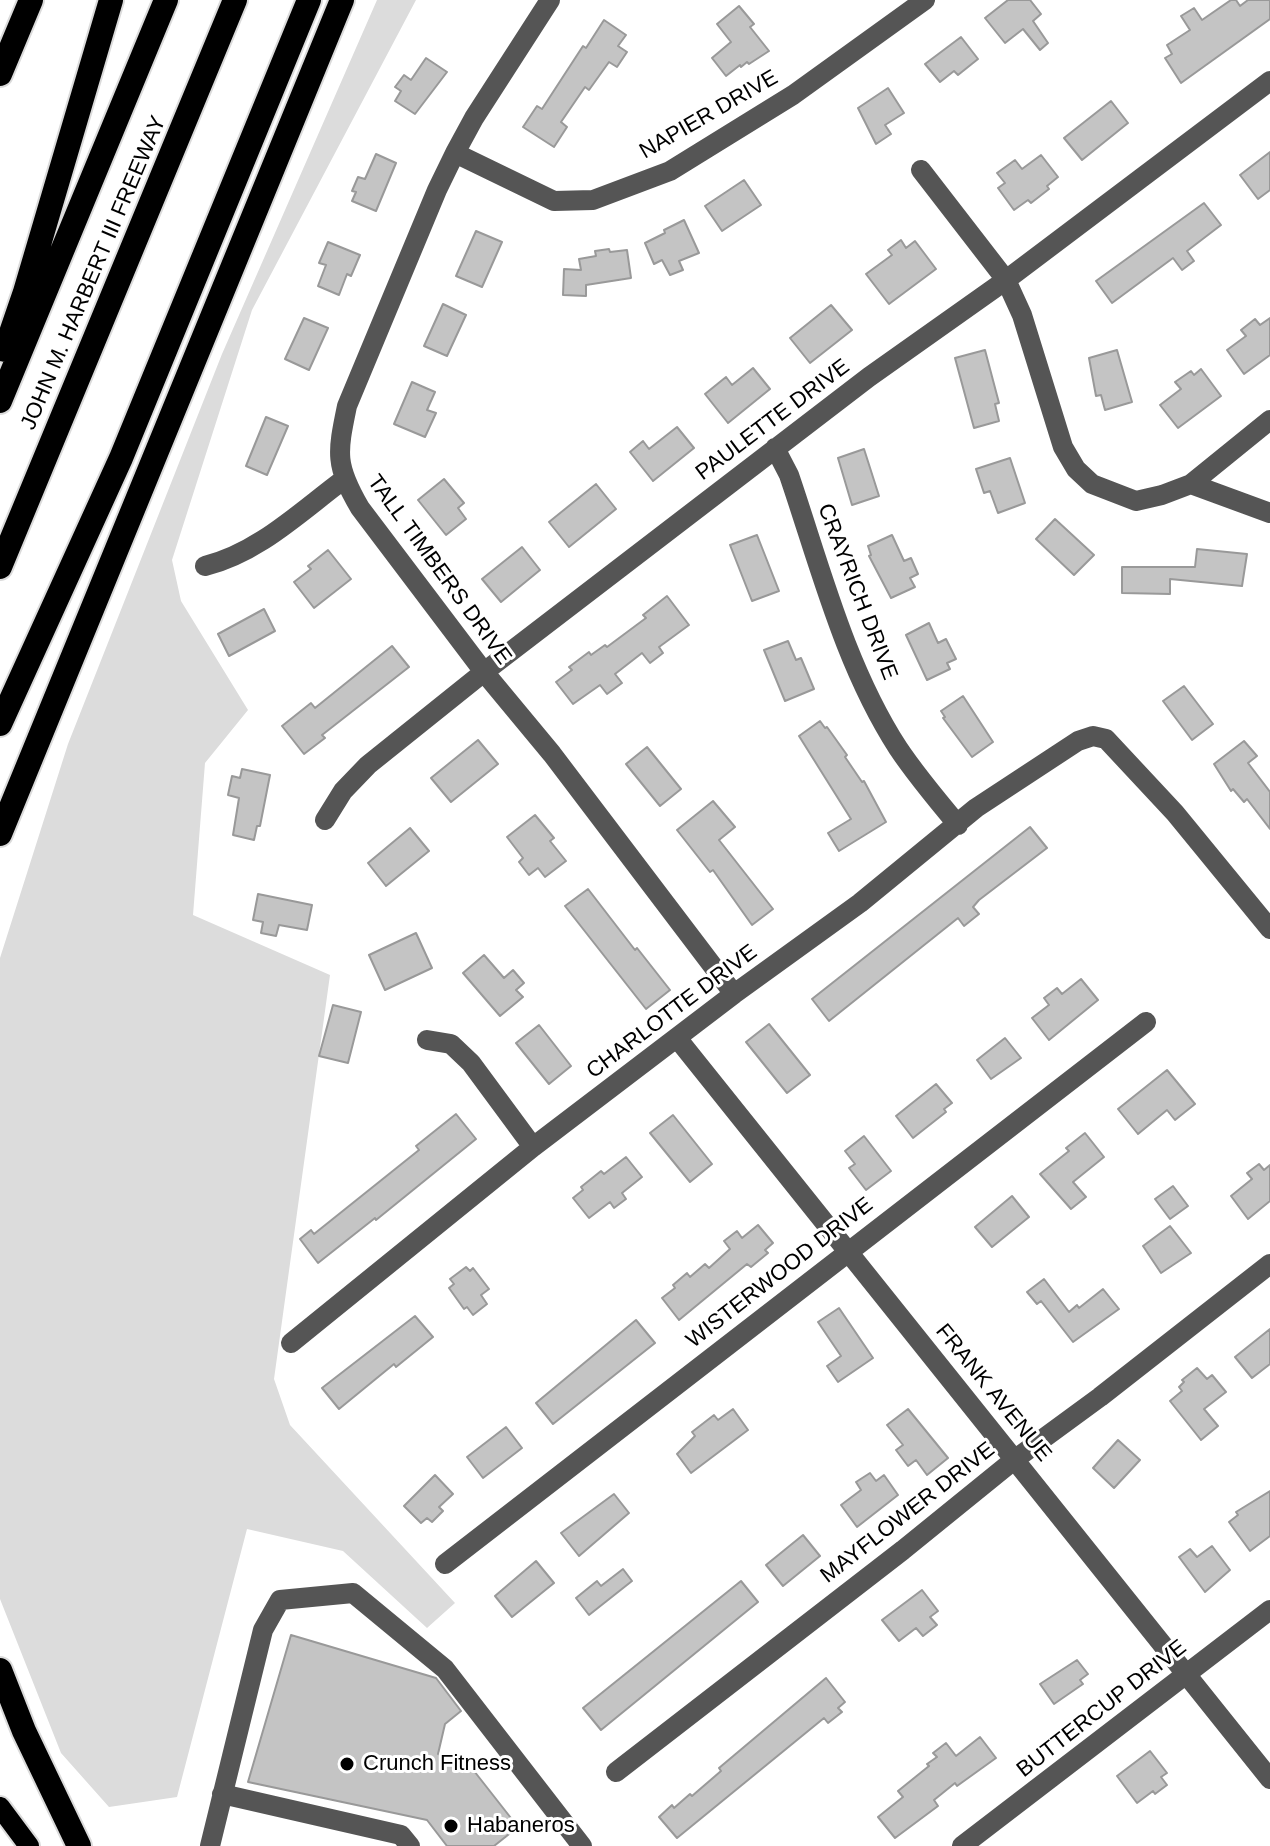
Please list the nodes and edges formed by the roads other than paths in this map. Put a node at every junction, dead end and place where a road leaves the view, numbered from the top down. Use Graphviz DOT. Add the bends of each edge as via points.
graph roads {
  1 [pos="31,0"];
  2 [pos="111,0"];
  3 [pos="166,0"];
  4 [pos="235,0"];
  5 [pos="309,0"];
  6 [pos="342,0"];
  7 [pos="550,0"];
  8 [pos="925,0"];
  9 [pos="0,74"];
  10 [pos="1270,81"];
  11 [pos="455,153"];
  12 [pos="921,170"];
  13 [pos="1006,280"];
  14 [pos="0,364"];
  15 [pos="0,401"];
  16 [pos="1270,420"];
  17 [pos="775,448"];
  18 [pos="343,480"];
  19 [pos="1191,484"];
  20 [pos="1270,513"];
  21 [pos="205,566"];
  22 [pos="0,567"];
  23 [pos="484,672"];
  24 [pos="0,724"];
  25 [pos="325,820"];
  26 [pos="958,825"];
  27 [pos="0,834"];
  28 [pos="1270,929"];
  29 [pos="734,994"];
  30 [pos="1146,1022"];
  31 [pos="677,1038"];
  32 [pos="427,1040"];
  33 [pos="533,1147"];
  34 [pos="848,1250"];
  35 [pos="1270,1264"];
  36 [pos="291,1343"];
  37 [pos="1014,1460"];
  38 [pos="445,1564"];
  39 [pos="1270,1610"];
  40 [pos="0,1670"];
  41 [pos="1187,1674"];
  42 [pos="616,1772"];
  43 [pos="1270,1779"];
  44 [pos="222,1794"];
  45 [pos="0,1807"];
  46 [pos="29,1846"];
  47 [pos="79,1846"];
  48 [pos="210,1846"];
  49 [pos="410,1846"];
  50 [pos="582,1846"];
  51 [pos="962,1846"];
  1 -- 9 [label="highway"];
  2 -- 14 [label="highway"];
  3 -- 15 [label="highway, JOHN M. HARBERT III FREEWAY"];
  4 -- 22 [label="highway, JOHN M. HARBERT III FREEWAY"];
  5 -- 24 [label="highway" via="121,458"];
  6 -- 27 [label="highway"];
  7 -- 11 [label="street, TALL TIMBERS DRIVE"];
  8 -- 11 [label="street, NAPIER DRIVE" via="793,95 670,171 593,200 554,201"];
  10 -- 13 [label="street, PAULETTE DRIVE"];
  11 -- 18 [label="street, TALL TIMBERS DRIVE" via="347,406 340,438"];
  12 -- 13 [label="street"];
  13 -- 17 [label="street, PAULETTE DRIVE"];
  13 -- 19 [label="street" via="1063,447 1076,469 1092,484 1136,501"];
  16 -- 19 [label="street"];
  17 -- 23 [label="street, PAULETTE DRIVE"];
  17 -- 26 [label="street, CRAYRICH DRIVE" via="872,699 896,745"];
  18 -- 21 [label="street" via="250,549"];
  18 -- 23 [label="street, TALL TIMBERS DRIVE"];
  19 -- 20 [label="street"];
  23 -- 25 [label="street, PAULETTE DRIVE" via="368,765"];
  23 -- 29 [label="street, TALL TIMBERS DRIVE"];
  26 -- 28 [label="street, CHARLOTTE DRIVE" via="1078,741 1106,739"];
  26 -- 29 [label="street, CHARLOTTE DRIVE"];
  29 -- 31 [label="street, CHARLOTTE DRIVE"];
  30 -- 34 [label="street, WISTERWOOD DRIVE"];
  31 -- 33 [label="street, CHARLOTTE DRIVE"];
  31 -- 34 [label="street, FRANK AVENUE"];
  32 -- 33 [label="street" via="451,1044 471,1063"];
  33 -- 36 [label="street, CHARLOTTE DRIVE"];
  34 -- 37 [label="street, FRANK AVENUE"];
  34 -- 38 [label="street, WISTERWOOD DRIVE"];
  35 -- 37 [label="street, MAYFLOWER DRIVE"];
  37 -- 41 [label="street, FRANK AVENUE"];
  37 -- 42 [label="street, MAYFLOWER DRIVE"];
  39 -- 41 [label="street, BUTTERCUP DRIVE"];
  40 -- 47 [label="highway"];
  41 -- 43 [label="street, FRANK AVENUE"];
  41 -- 51 [label="street, BUTTERCUP DRIVE"];
  44 -- 48 [label="street"];
  44 -- 49 [label="street" via="401,1835"];
  44 -- 50 [label="street" via="263,1630 280,1600 353,1593 445,1669"];
  45 -- 46 [label="main road"];
}
